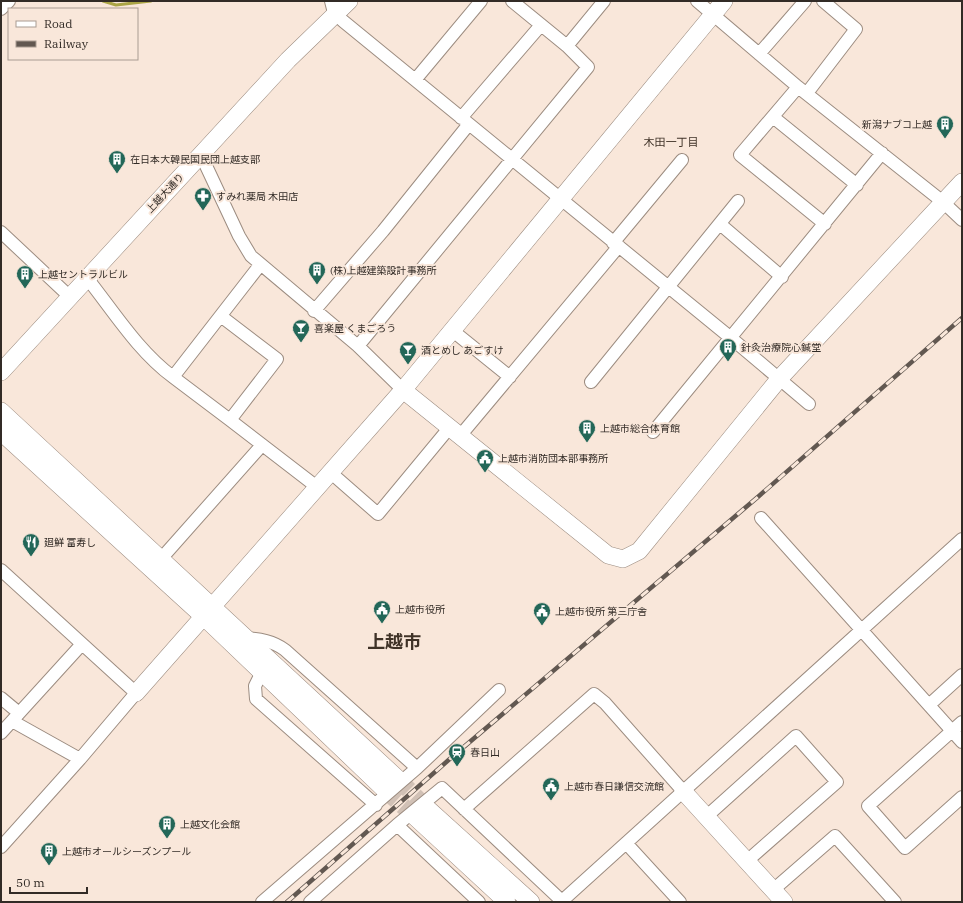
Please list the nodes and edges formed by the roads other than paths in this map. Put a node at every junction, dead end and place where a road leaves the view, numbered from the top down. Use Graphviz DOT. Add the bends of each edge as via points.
graph roads {
  1 [pos="9,1"];
  2 [pos="349,1"];
  3 [pos="481,1"];
  4 [pos="512,1"];
  5 [pos="604,1"];
  6 [pos="697,1"];
  7 [pos="724,1"];
  8 [pos="805,1"];
  9 [pos="823,1"];
  10 [pos="333,7"];
  11 [pos="1,9"];
  12 [pos="713,14"];
  13 [pos="541,26"];
  14 [pos="567,46"];
  15 [pos="759,54"];
  16 [pos="415,80"];
  17 [pos="802,90"];
  18 [pos="773,117"];
  19 [pos="465,121"];
  20 [pos="882,153"];
  21 [pos="201,155"];
  22 [pos="512,159"];
  23 [pos="682,160"];
  24 [pos="962,182"];
  25 [pos="857,185"];
  26 [pos="562,200"];
  27 [pos="738,201"];
  28 [pos="943,202"];
  29 [pos="962,220"];
  30 [pos="720,224"];
  31 [pos="825,224"];
  32 [pos="1,232"];
  33 [pos="616,244"];
  34 [pos="260,265"];
  35 [pos="782,276"];
  36 [pos="87,278"];
  37 [pos="668,287"];
  38 [pos="70,296"];
  39 [pos="314,311"];
  40 [pos="222,316"];
  41 [pos="453,330"];
  42 [pos="731,338"];
  43 [pos="358,346"];
  44 [pos="1,372"];
  45 [pos="173,377"];
  46 [pos="510,377"];
  47 [pos="779,378"];
  48 [pos="591,382"];
  49 [pos="403,390"];
  50 [pos="809,404"];
  51 [pos="1,411"];
  52 [pos="230,420"];
  53 [pos="1,432"];
  54 [pos="455,432"];
  55 [pos="653,432"];
  56 [pos="262,444"];
  57 [pos="330,472"];
  58 [pos="317,487"];
  59 [pos="761,518"];
  60 [pos="962,539"];
  61 [pos="160,560"];
  62 [pos="1,570"];
  63 [pos="208,612"];
  64 [pos="861,630"];
  65 [pos="245,638"];
  66 [pos="82,644"];
  67 [pos="262,672"];
  68 [pos="962,675"];
  69 [pos="499,690"];
  70 [pos="136,693"];
  71 [pos="1,698"];
  72 [pos="929,705"];
  73 [pos="15,717"];
  74 [pos="962,722"];
  75 [pos="952,730"];
  76 [pos="1,733"];
  77 [pos="962,742"];
  78 [pos="80,759"];
  79 [pos="417,768"];
  80 [pos="684,790"];
  81 [pos="962,796"];
  82 [pos="376,805"];
  83 [pos="464,809"];
  84 [pos="707,816"];
  85 [pos="397,825"];
  86 [pos="626,843"];
  87 [pos="1,847"];
  88 [pos="747,861"];
  89 [pos="779,896"];
  90 [pos="562,901"];
  91 [pos="262,902"];
  92 [pos="310,902"];
  93 [pos="479,902"];
  94 [pos="507,902"];
  95 [pos="531,902"];
  96 [pos="680,902"];
  97 [pos="895,902"];
  1 -- 11 [label="street"];
  2 -- 10 [label="street, 上越大通り"];
  3 -- 16 [label="street"];
  4 -- 13 [label="street"];
  5 -- 14 [label="street"];
  6 -- 12 [label="street"];
  7 -- 12 [label="street"];
  8 -- 15 [label="street"];
  9 -- 17 [label="street" via="856,29"];
  10 -- 16 [label="street"];
  10 -- 21 [label="street, 上越大通り"];
  12 -- 15 [label="street"];
  12 -- 26 [label="street"];
  13 -- 14 [label="street"];
  13 -- 19 [label="street"];
  14 -- 22 [label="street" via="588,67"];
  15 -- 17 [label="street"];
  16 -- 19 [label="street"];
  17 -- 18 [label="street"];
  17 -- 20 [label="street"];
  18 -- 25 [label="street"];
  18 -- 31 [label="street" via="740,155"];
  19 -- 22 [label="street"];
  19 -- 39 [label="street" via="383,231"];
  20 -- 25 [label="street"];
  20 -- 28 [label="street"];
  21 -- 34 [label="street" via="240,236 251,256"];
  21 -- 36 [label="street, 上越大通り"];
  22 -- 26 [label="street"];
  22 -- 43 [label="street"];
  23 -- 33 [label="street"];
  24 -- 28 [label="street"];
  25 -- 31 [label="street"];
  26 -- 33 [label="street"];
  26 -- 41 [label="street"];
  27 -- 30 [label="street"];
  28 -- 29 [label="street"];
  28 -- 47 [label="street"];
  30 -- 35 [label="street"];
  30 -- 37 [label="street"];
  31 -- 35 [label="street"];
  32 -- 38 [label="street"];
  33 -- 37 [label="street"];
  33 -- 46 [label="street"];
  34 -- 39 [label="street"];
  34 -- 40 [label="street"];
  35 -- 42 [label="street"];
  36 -- 38 [label="street, 上越大通り"];
  36 -- 45 [label="street" via="147,354"];
  37 -- 42 [label="street"];
  37 -- 48 [label="street"];
  38 -- 44 [label="street, 上越大通り"];
  39 -- 43 [label="street"];
  40 -- 45 [label="street"];
  40 -- 52 [label="street" via="277,359"];
  41 -- 46 [label="street"];
  41 -- 49 [label="street"];
  42 -- 47 [label="street"];
  42 -- 55 [label="street"];
  43 -- 49 [label="street"];
  45 -- 52 [label="street"];
  46 -- 54 [label="street"];
  47 -- 50 [label="street"];
  47 -- 54 [label="street" via="639,551 623,559 608,555"];
  49 -- 54 [label="street"];
  49 -- 57 [label="street"];
  51 -- 61 [label="street"];
  52 -- 56 [label="street"];
  53 -- 63 [label="street"];
  54 -- 57 [label="street" via="378,514"];
  56 -- 58 [label="street"];
  56 -- 61 [label="street"];
  57 -- 58 [label="street"];
  58 -- 63 [label="street"];
  59 -- 64 [label="street"];
  60 -- 64 [label="street"];
  61 -- 63 [label="street"];
  62 -- 66 [label="street"];
  63 -- 65 [label="street"];
  63 -- 67 [label="street"];
  63 -- 70 [label="street"];
  64 -- 72 [label="street"];
  64 -- 80 [label="street"];
  65 -- 67 [label="street" via="391,784"];
  65 -- 79 [label="street" via="267,641 285,650"];
  66 -- 70 [label="street"];
  66 -- 73 [label="street"];
  67 -- 82 [label="street" via="255,686 256,699"];
  68 -- 72 [label="street"];
  69 -- 79 [label="street"];
  70 -- 78 [label="street"];
  71 -- 73 [label="street"];
  72 -- 75 [label="street"];
  73 -- 76 [label="street"];
  73 -- 78 [label="street"];
  74 -- 75 [label="street"];
  75 -- 77 [label="street"];
  75 -- 81 [label="street" via="868,806 905,848"];
  78 -- 87 [label="street"];
  79 -- 82 [label="street"];
  80 -- 83 [label="street" via="594,694"];
  80 -- 84 [label="street"];
  80 -- 86 [label="street"];
  82 -- 91 [label="street"];
  83 -- 85 [label="street" via="442,788"];
  83 -- 90 [label="street"];
  84 -- 88 [label="street"];
  84 -- 88 [label="street" via="796,736 837,782"];
  85 -- 92 [label="street"];
  85 -- 93 [label="street"];
  86 -- 90 [label="street"];
  86 -- 96 [label="street"];
  88 -- 89 [label="street"];
  89 -- 97 [label="street" via="835,836"];
  94 -- 95 [label="street" via="421,812"];
}
